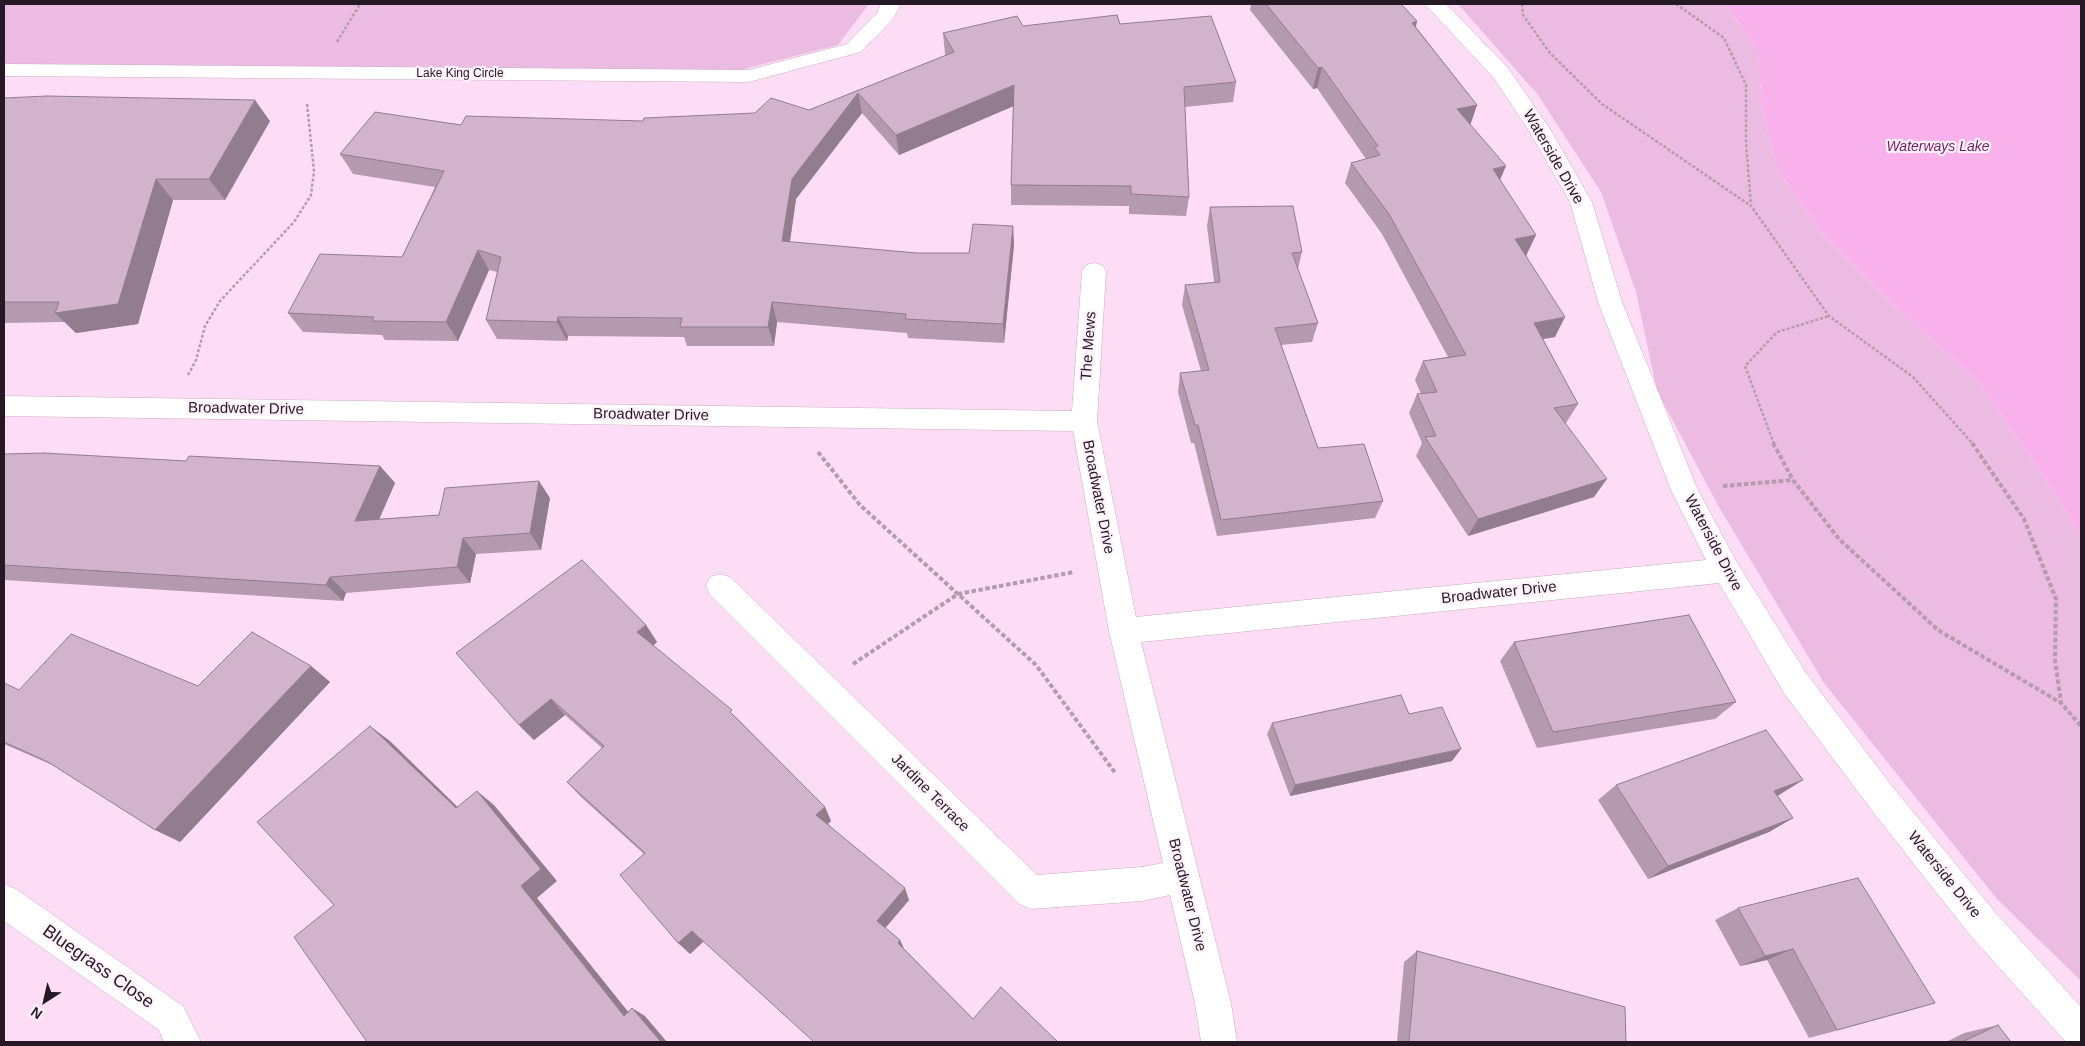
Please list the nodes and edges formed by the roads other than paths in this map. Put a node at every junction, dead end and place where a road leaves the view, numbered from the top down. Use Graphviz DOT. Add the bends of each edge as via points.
graph roads {
  1 [pos="891,4"];
  2 [pos="1435,4"];
  3 [pos="4,70"];
  4 [pos="1094,271"];
  5 [pos="4,406"];
  6 [pos="1084,421"];
  7 [pos="1726,570"];
  8 [pos="720,586"];
  9 [pos="1124,631"];
  10 [pos="1182,876"];
  11 [pos="4,901"];
  12 [pos="2081,1033"];
  13 [pos="183,1042"];
  14 [pos="1220,1042"];
  1 -- 3 [label="street, Lake King Circle" via="886,15 854,48 749,76"];
  2 -- 7 [label="street, Waterside Drive" via="1500,73 1539,128 1581,202 1610,302 1684,490"];
  4 -- 6 [label="street, The Mews"];
  5 -- 6 [label="street, Broadwater Drive"];
  6 -- 9 [label="street, Broadwater Drive"];
  7 -- 9 [label="street, Broadwater Drive"];
  7 -- 12 [label="street, Waterside Drive" via="1795,683 1884,801 1982,923"];
  8 -- 10 [label="street, Jardine Terrace" via="1032,892 1142,884"];
  9 -- 10 [label="street, Broadwater Drive"];
  10 -- 14 [label="street, Broadwater Drive"];
  11 -- 13 [label="street, Bluegrass Close" via="170,1018"];
}
